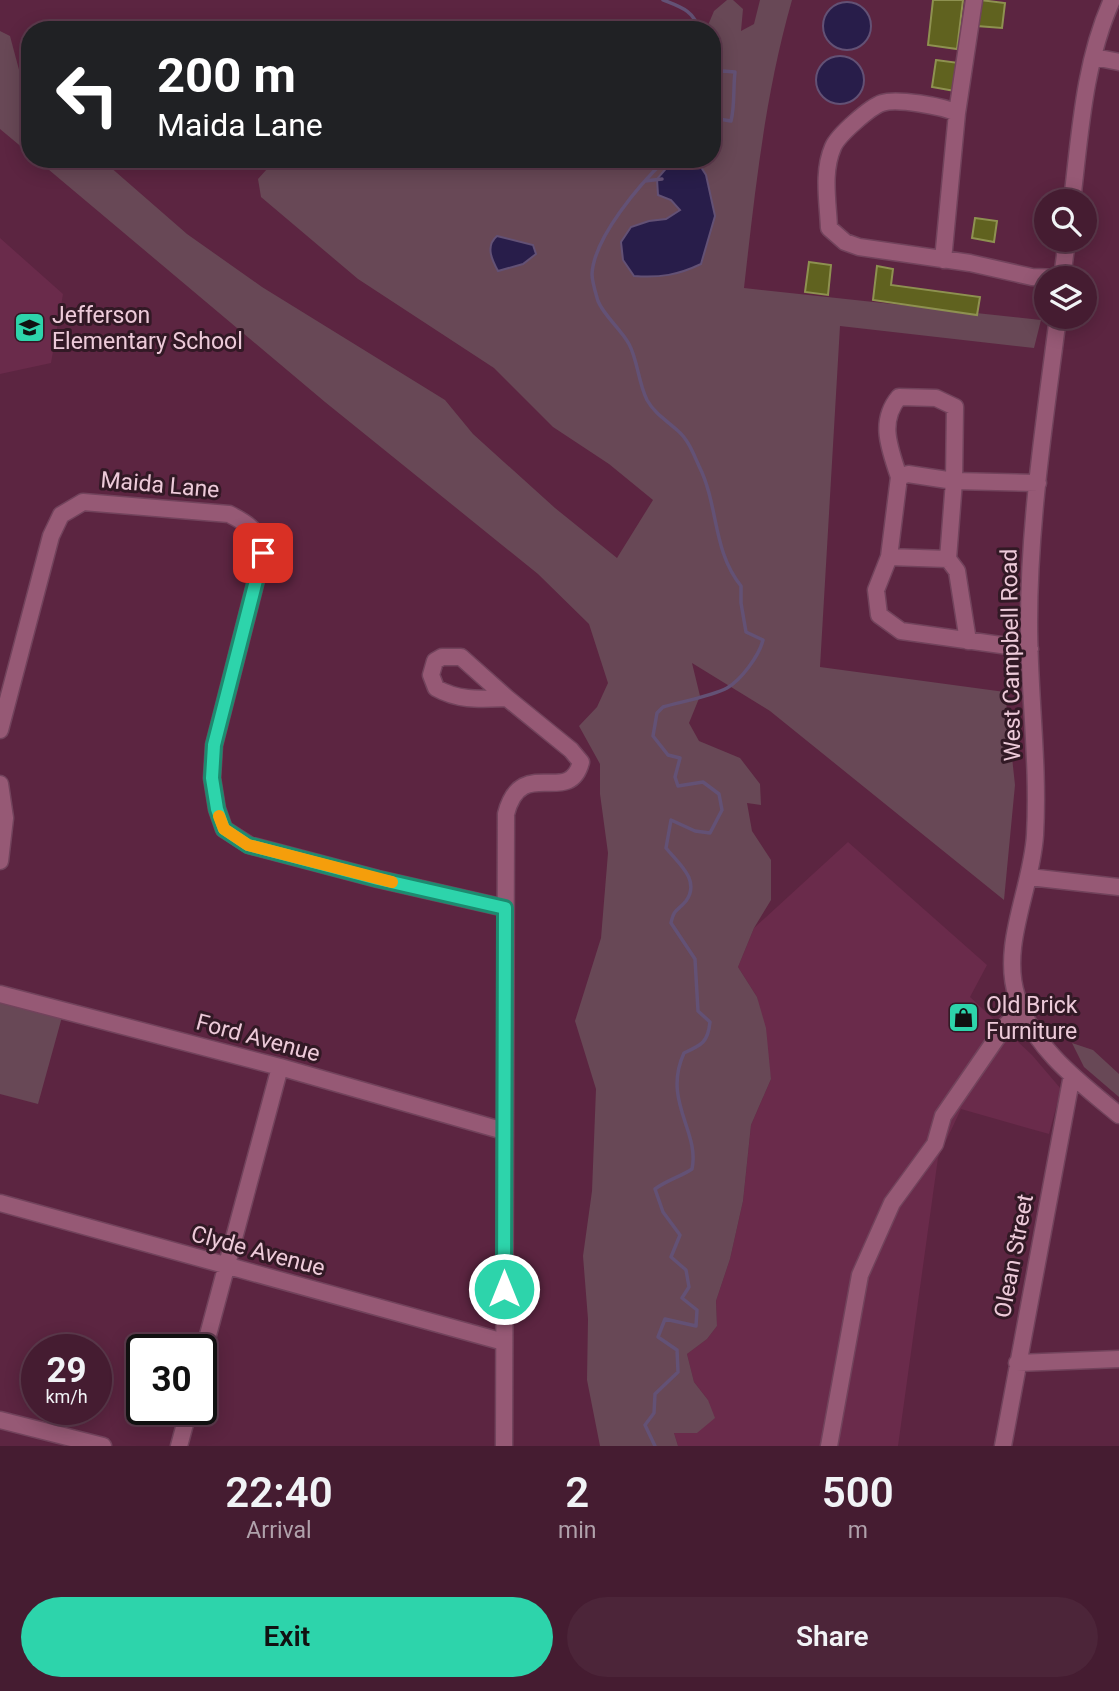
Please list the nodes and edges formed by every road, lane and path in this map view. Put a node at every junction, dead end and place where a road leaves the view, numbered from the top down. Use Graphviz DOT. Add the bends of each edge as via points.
graph roads {
  1 [pos="974,0"];
  2 [pos="1112,0"];
  3 [pos="1094,57"];
  4 [pos="1119,62"];
  5 [pos="957,113"];
  6 [pos="1073,189"];
  7 [pos="943,260"];
  8 [pos="1034,276"];
  9 [pos="1057,329"];
  10 [pos="899,477"];
  11 [pos="954,481"];
  12 [pos="1038,484"];
  13 [pos="889,557"];
  14 [pos="948,559"];
  15 [pos="968,641"];
  16 [pos="1030,649"];
  17 [pos="507,698"];
  18 [pos="0,730"];
  19 [pos="0,784"];
  20 [pos="0,861"];
  21 [pos="1029,877"];
  22 [pos="1119,887"];
  23 [pos="505,908"];
  24 [pos="0,994"];
  25 [pos="1021,1009"];
  26 [pos="280,1067"];
  27 [pos="1072,1075"];
  28 [pos="1119,1115"];
  29 [pos="504,1131"];
  30 [pos="0,1203"];
  31 [pos="226,1266"];
  32 [pos="208,1334"];
  33 [pos="504,1342"];
  34 [pos="1119,1359"];
  35 [pos="1017,1363"];
  36 [pos="0,1420"];
  37 [pos="185,1425"];
  38 [pos="103,1446"];
  39 [pos="179,1446"];
  40 [pos="504,1446"];
  41 [pos="829,1446"];
  42 [pos="1003,1446"];
  1 -- 5 [label="street"];
  2 -- 3 [label="street"];
  3 -- 4 [label="street"];
  3 -- 6 [label="street" via="1083,104"];
  5 -- 7 [label="street"];
  5 -- 7 [label="street" via="921,104 881,103 849,126 833,146 827,174 829,228 845,242"];
  7 -- 8 [label="street"];
  9 -- 12 [label="street, West Campbell Road"];
  10 -- 11 [label="street" via="908,474"];
  10 -- 11 [label="street" via="886,439 890,408 900,397 936,398 955,407"];
  10 -- 13 [label="street"];
  11 -- 12 [label="street"];
  11 -- 14 [label="street"];
  12 -- 16 [label="street, West Campbell Road"];
  13 -- 14 [label="street"];
  13 -- 15 [label="street" via="876,590 879,615 901,631"];
  14 -- 15 [label="street" via="957,571"];
  15 -- 16 [label="street"];
  16 -- 21 [label="street, West Campbell Road" via="1037,797"];
  17 -- 23 [label="street" via="581,762 578,774 570,780 527,783 510,800"];
  18 -- 23 [label="street, Maida Lane" via="51,536 61,515 83,502 229,514 250,524 263,553 214,745 212,778 224,829 248,845"];
  19 -- 20 [label="street" via="5,818"];
  21 -- 22 [label="street"];
  21 -- 25 [label="street, West Campbell Road" via="1011,950"];
  23 -- 29 [label="street"];
  24 -- 26 [label="street, Ford Avenue"];
  25 -- 27 [label="street, West Campbell Road" via="1037,1038"];
  25 -- 41 [label="street" via="1004,1026 943,1116 935,1144 892,1203 860,1275"];
  26 -- 29 [label="street, Ford Avenue"];
  26 -- 31 [label="street"];
  27 -- 28 [label="street, West Campbell Road"];
  27 -- 35 [label="street, Olean Street"];
  29 -- 33 [label="street"];
  30 -- 31 [label="street, Clyde Avenue"];
  31 -- 32 [label="street"];
  31 -- 33 [label="street, Clyde Avenue"];
  33 -- 40 [label="street"];
  34 -- 35 [label="street"];
  35 -- 42 [label="street, Olean Street"];
  36 -- 38 [label="street"];
  37 -- 39 [label="street"];
}
